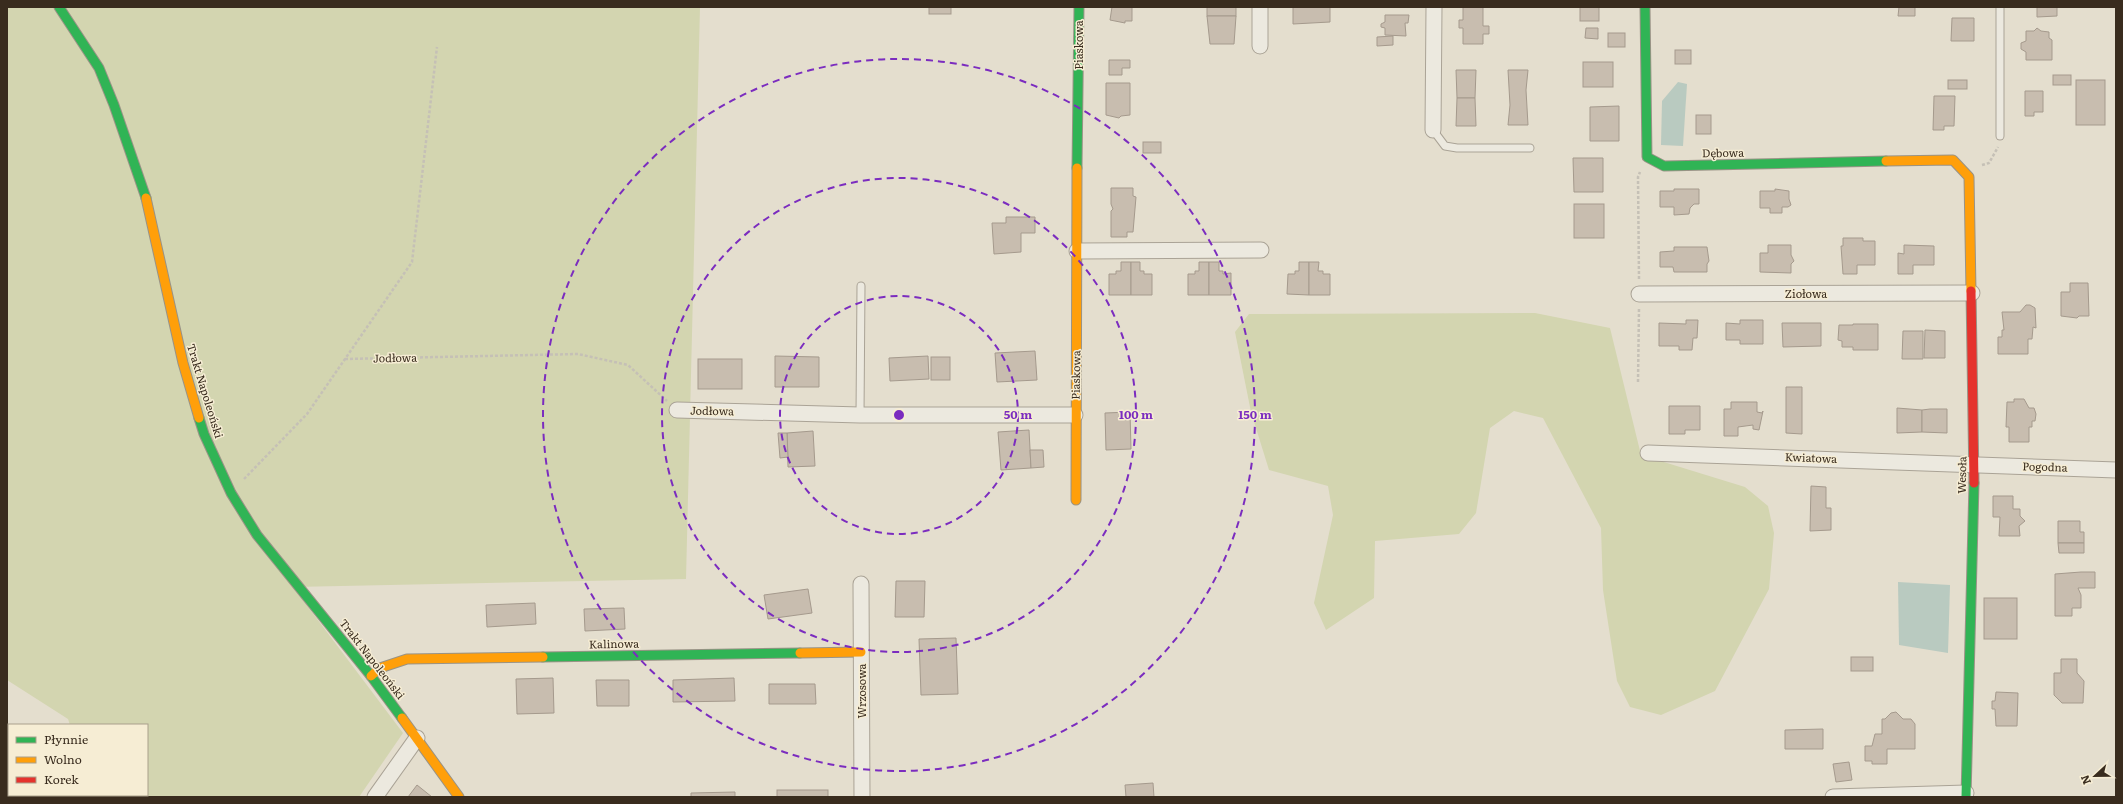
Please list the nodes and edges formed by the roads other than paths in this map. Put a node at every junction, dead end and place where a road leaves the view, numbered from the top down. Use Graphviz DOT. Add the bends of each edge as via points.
graph roads {
  1 [pos="59,7"];
  2 [pos="1079,7"];
  3 [pos="1260,7"];
  4 [pos="1434,7"];
  5 [pos="1645,7"];
  6 [pos="2000,7"];
  7 [pos="1260,46"];
  8 [pos="1434,130"];
  9 [pos="2000,136"];
  10 [pos="1530,148"];
  11 [pos="1969,177"];
  12 [pos="1261,250"];
  13 [pos="1077,251"];
  14 [pos="861,286"];
  15 [pos="1639,294"];
  16 [pos="1972,294"];
  17 [pos="677,410"];
  18 [pos="860,415"];
  19 [pos="1075,415"];
  20 [pos="1648,453"];
  21 [pos="1974,464"];
  22 [pos="2116,470"];
  23 [pos="1076,500"];
  24 [pos="861,584"];
  25 [pos="862,652"];
  26 [pos="371,676"];
  27 [pos="417,738"];
  28 [pos="1966,795"];
  29 [pos="375,797"];
  30 [pos="459,797"];
  31 [pos="862,797"];
  32 [pos="1833,797"];
  1 -- 26 [label="street, Trakt Napoleoński" via="99,68 114,105 148,204 183,362 204,434 231,493 257,535"];
  2 -- 13 [label="street, Piaskowa"];
  3 -- 7 [label="street"];
  4 -- 8 [label="street"];
  5 -- 11 [label="street, Dębowa" via="1647,158 1664,166 1952,160"];
  6 -- 9 [label="lane"];
  8 -- 10 [label="lane" via="1445,146"];
  11 -- 16 [label="street, Wesoła"];
  12 -- 13 [label="street"];
  13 -- 19 [label="street, Piaskowa"];
  14 -- 18 [label="lane"];
  15 -- 16 [label="street, Ziołowa"];
  16 -- 21 [label="street, Wesoła"];
  17 -- 18 [label="street, Jodłowa"];
  18 -- 19 [label="street, Jodłowa"];
  19 -- 23 [label="street, Piaskowa"];
  20 -- 21 [label="street, Kwiatowa"];
  21 -- 22 [label="street, Pogodna"];
  21 -- 28 [label="street, Wesoła"];
  24 -- 25 [label="street, Wrzosowa"];
  25 -- 26 [label="street, Kalinowa" via="407,659 380,668"];
  25 -- 31 [label="street, Wrzosowa"];
  26 -- 27 [label="street, Trakt Napoleoński"];
  27 -- 29 [label="street"];
  27 -- 30 [label="street, Trakt Napoleoński"];
  28 -- 32 [label="street"];
}
